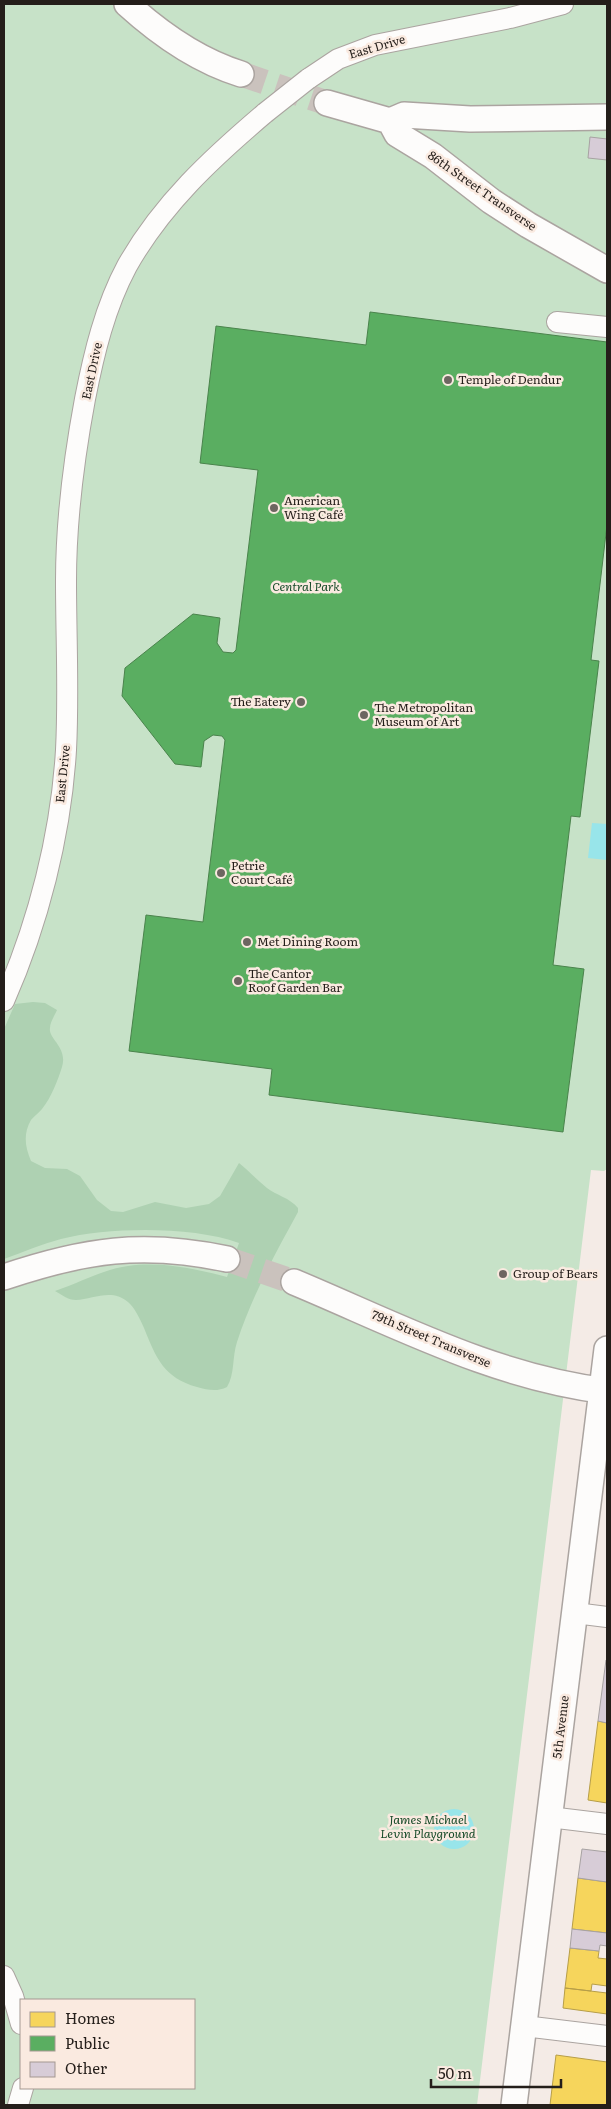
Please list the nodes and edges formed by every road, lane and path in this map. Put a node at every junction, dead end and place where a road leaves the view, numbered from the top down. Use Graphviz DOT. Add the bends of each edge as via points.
graph roads {
  1 [pos="127,4"];
  2 [pos="562,4"];
  3 [pos="242,74"];
  4 [pos="327,103"];
  5 [pos="607,117"];
  6 [pos="390,121"];
  7 [pos="607,270"];
  8 [pos="557,322"];
  9 [pos="607,328"];
  10 [pos="4,1001"];
  11 [pos="227,1259"];
  12 [pos="4,1278"];
  13 [pos="294,1282"];
  14 [pos="607,1349"];
  15 [pos="605,1390"];
  16 [pos="575,1613"];
  17 [pos="607,1617"];
  18 [pos="550,1817"];
  19 [pos="607,1824"];
  20 [pos="4,1976"];
  21 [pos="9,1998"];
  22 [pos="20,2022"];
  23 [pos="524,2026"];
  24 [pos="607,2036"];
  25 [pos="22,2089"];
  26 [pos="18,2105"];
  27 [pos="514,2105"];
  1 -- 3 [label="main road" via="190,51 224,69"];
  2 -- 10 [label="street, East Drive, bridge" via="510,18 375,45 338,59 308,79 205,166 162,215 127,267 100,332 82,415 68,528 68,695 63,782 50,858 36,911"];
  4 -- 6 [label="main road"];
  5 -- 6 [label="main road" via="470,119 404,115"];
  6 -- 7 [label="main road, 86th Street Transverse" via="397,134 433,156 491,201"];
  8 -- 9 [label="street"];
  11 -- 12 [label="main road" via="168,1250 110,1251 53,1261"];
  13 -- 15 [label="main road, 79th Street Transverse" via="488,1364 553,1382"];
  14 -- 15 [label="main road, 5th Avenue"];
  15 -- 16 [label="main road, 5th Avenue"];
  16 -- 17 [label="street"];
  16 -- 18 [label="main road, 5th Avenue"];
  18 -- 19 [label="street"];
  18 -- 23 [label="main road, 5th Avenue"];
  20 -- 21 [label="street"];
  21 -- 22 [label="street"];
  23 -- 24 [label="street"];
  23 -- 27 [label="main road, 5th Avenue"];
  25 -- 26 [label="street"];
}
